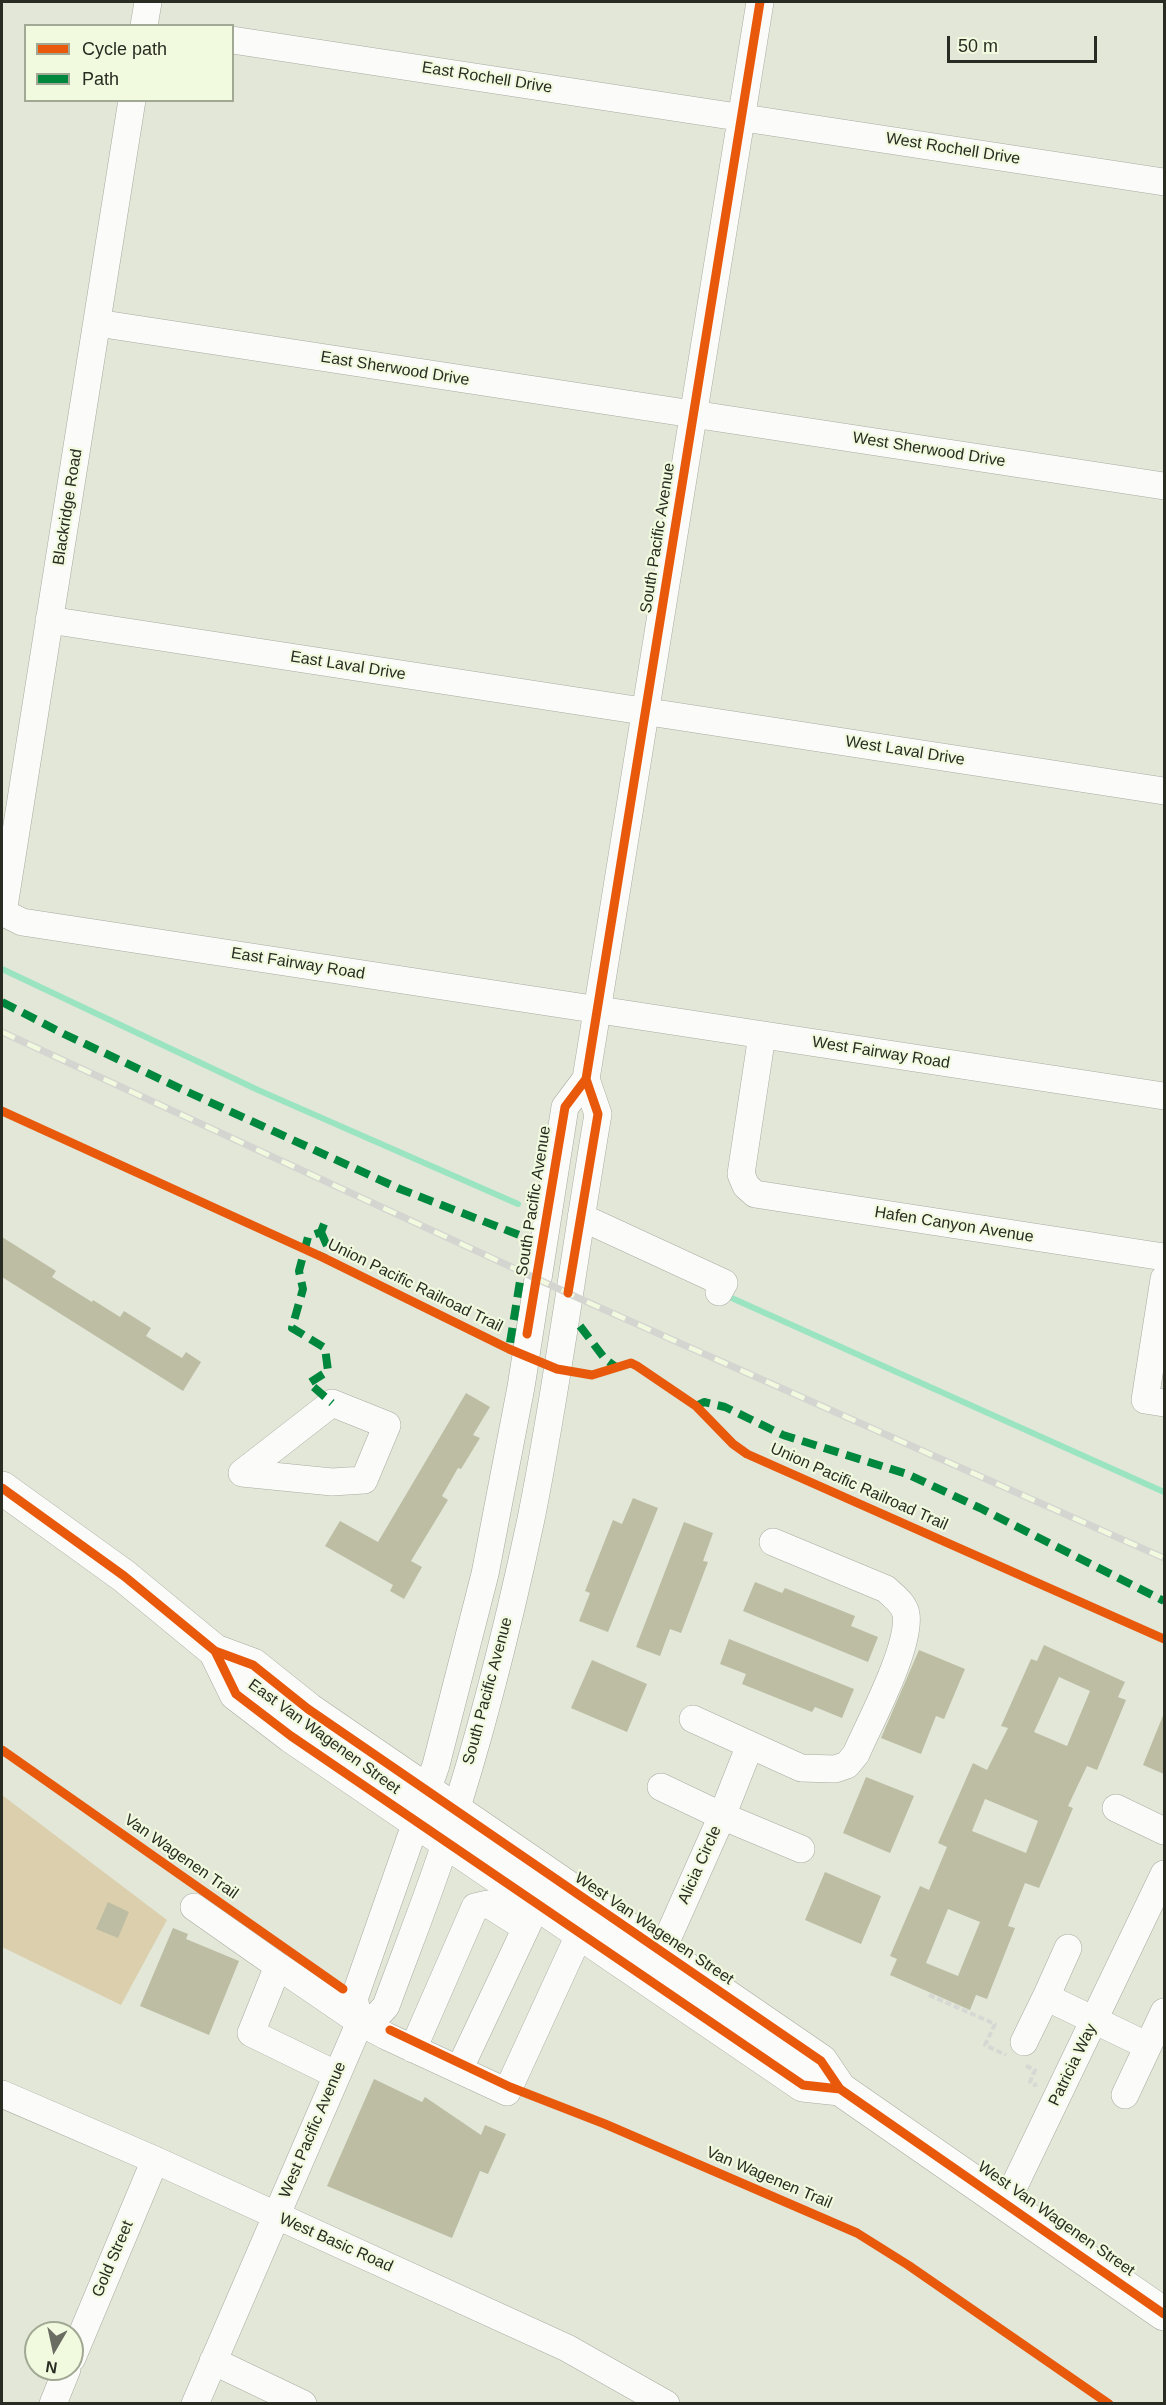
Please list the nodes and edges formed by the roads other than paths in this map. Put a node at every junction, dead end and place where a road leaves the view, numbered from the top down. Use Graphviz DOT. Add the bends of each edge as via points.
graph roads {
  1 [pos="148,2"];
  2 [pos="760,2"];
  3 [pos="144,24"];
  4 [pos="234,40"];
  5 [pos="132,102"];
  6 [pos="741,117"];
  7 [pos="1164,182"];
  8 [pos="97,323"];
  9 [pos="693,415"];
  10 [pos="1164,486"];
  11 [pos="50,620"];
  12 [pos="646,712"];
  13 [pos="1164,791"];
  14 [pos="2,912"];
  15 [pos="597,1010"];
  16 [pos="762,1035"];
  17 [pos="586,1079"];
  18 [pos="1164,1095"];
  19 [pos="580,1217"];
  20 [pos="1164,1257"];
  21 [pos="1164,1279"];
  22 [pos="719,1292"];
  23 [pos="1155,1402"];
  24 [pos="332,1403"];
  25 [pos="2,1488"];
  26 [pos="773,1542"];
  27 [pos="693,1719"];
  28 [pos="750,1745"];
  29 [pos="661,1787"];
  30 [pos="1116,1808"];
  31 [pos="722,1816"];
  32 [pos="437,1817"];
  33 [pos="1164,1832"];
  34 [pos="801,1849"];
  35 [pos="1164,1874"];
  36 [pos="194,1907"];
  37 [pos="532,1916"];
  38 [pos="580,1933"];
  39 [pos="1068,1948"];
  40 [pos="278,1966"];
  41 [pos="655,1966"];
  42 [pos="1046,1997"];
  43 [pos="1164,2012"];
  44 [pos="1095,2020"];
  45 [pos="360,2022"];
  46 [pos="1149,2046"];
  47 [pos="413,2049"];
  48 [pos="1020,2055"];
  49 [pos="459,2070"];
  50 [pos="337,2075"];
  51 [pos="2,2094"];
  52 [pos="1125,2095"];
  53 [pos="155,2160"];
  54 [pos="1006,2203"];
  55 [pos="276,2216"];
  56 [pos="1164,2314"];
  57 [pos="84,2329"];
  58 [pos="213,2361"];
  59 [pos="62,2381"];
  60 [pos="53,2403"];
  61 [pos="195,2403"];
  62 [pos="303,2403"];
  63 [pos="666,2403"];
  1 -- 3 [label="street"];
  2 -- 6 [label="street, South Pacific Avenue"];
  4 -- 6 [label="street, East Rochell Drive"];
  5 -- 8 [label="street, Blackridge Road"];
  6 -- 7 [label="street, West Rochell Drive"];
  6 -- 9 [label="street, South Pacific Avenue"];
  8 -- 9 [label="street, East Sherwood Drive"];
  8 -- 11 [label="street, Blackridge Road"];
  9 -- 10 [label="street, West Sherwood Drive"];
  9 -- 12 [label="street, South Pacific Avenue"];
  11 -- 12 [label="street, East Laval Drive"];
  11 -- 14 [label="street, Blackridge Road"];
  12 -- 13 [label="street, West Laval Drive"];
  12 -- 15 [label="street, South Pacific Avenue"];
  14 -- 15 [label="street, East Fairway Road" via="22,922"];
  15 -- 16 [label="street, West Fairway Road"];
  15 -- 17 [label="street, South Pacific Avenue"];
  16 -- 18 [label="street, West Fairway Road"];
  16 -- 20 [label="street, Hafen Canyon Avenue" via="741,1164 746,1186 755,1194"];
  17 -- 19 [label="street, South Pacific Avenue" via="598,1114"];
  17 -- 32 [label="street, South Pacific Avenue" via="565,1107 521,1387 498,1512 459,1680"];
  19 -- 22 [label="street" via="724,1283"];
  19 -- 32 [label="street, South Pacific Avenue" via="531,1519 493,1680"];
  21 -- 23 [label="street"];
  24 -- 24 [label="street" via="260,1459 242,1473 332,1482 364,1480 387,1425"];
  25 -- 32 [label="main road, East Van Wagenen Street" via="115,1569 215,1651 236,1694 291,1736"];
  26 -- 28 [label="street" via="885,1589 906,1611 906,1626 893,1668 856,1754 847,1765 835,1769 801,1768"];
  27 -- 28 [label="street"];
  28 -- 31 [label="street, Alicia Circle"];
  29 -- 31 [label="street"];
  30 -- 33 [label="street"];
  31 -- 34 [label="street"];
  31 -- 41 [label="street, Alicia Circle"];
  32 -- 37 [label="main road, West Van Wagenen Street"];
  32 -- 41 [label="main road, West Van Wagenen Street"];
  32 -- 45 [label="street" via="354,1999"];
  35 -- 44 [label="street, Patricia Way"];
  36 -- 40 [label="street"];
  37 -- 38 [label="main road, West Van Wagenen Street"];
  37 -- 47 [label="street" via="488,1904 475,1907"];
  37 -- 49 [label="street"];
  38 -- 41 [label="main road, West Van Wagenen Street"];
  38 -- 49 [label="street" via="507,2092"];
  39 -- 42 [label="street"];
  40 -- 45 [label="street"];
  40 -- 50 [label="street" via="251,2033"];
  41 -- 54 [label="main road, West Van Wagenen Street" via="821,2061 840,2089"];
  42 -- 44 [label="street"];
  42 -- 48 [label="street"];
  43 -- 46 [label="street"];
  44 -- 46 [label="street"];
  44 -- 54 [label="street, Patricia Way"];
  45 -- 47 [label="street"];
  45 -- 50 [label="street, West Pacific Avenue"];
  46 -- 52 [label="street"];
  47 -- 49 [label="street"];
  50 -- 55 [label="street, West Pacific Avenue"];
  51 -- 53 [label="street, West Basic Road"];
  53 -- 55 [label="street, West Basic Road"];
  53 -- 57 [label="street, Gold Street"];
  54 -- 56 [label="main road, West Van Wagenen Street"];
  55 -- 58 [label="street, West Pacific Avenue"];
  55 -- 63 [label="street, West Basic Road" via="567,2348"];
  58 -- 61 [label="street, West Pacific Avenue"];
  58 -- 62 [label="street"];
  59 -- 60 [label="street"];
}
